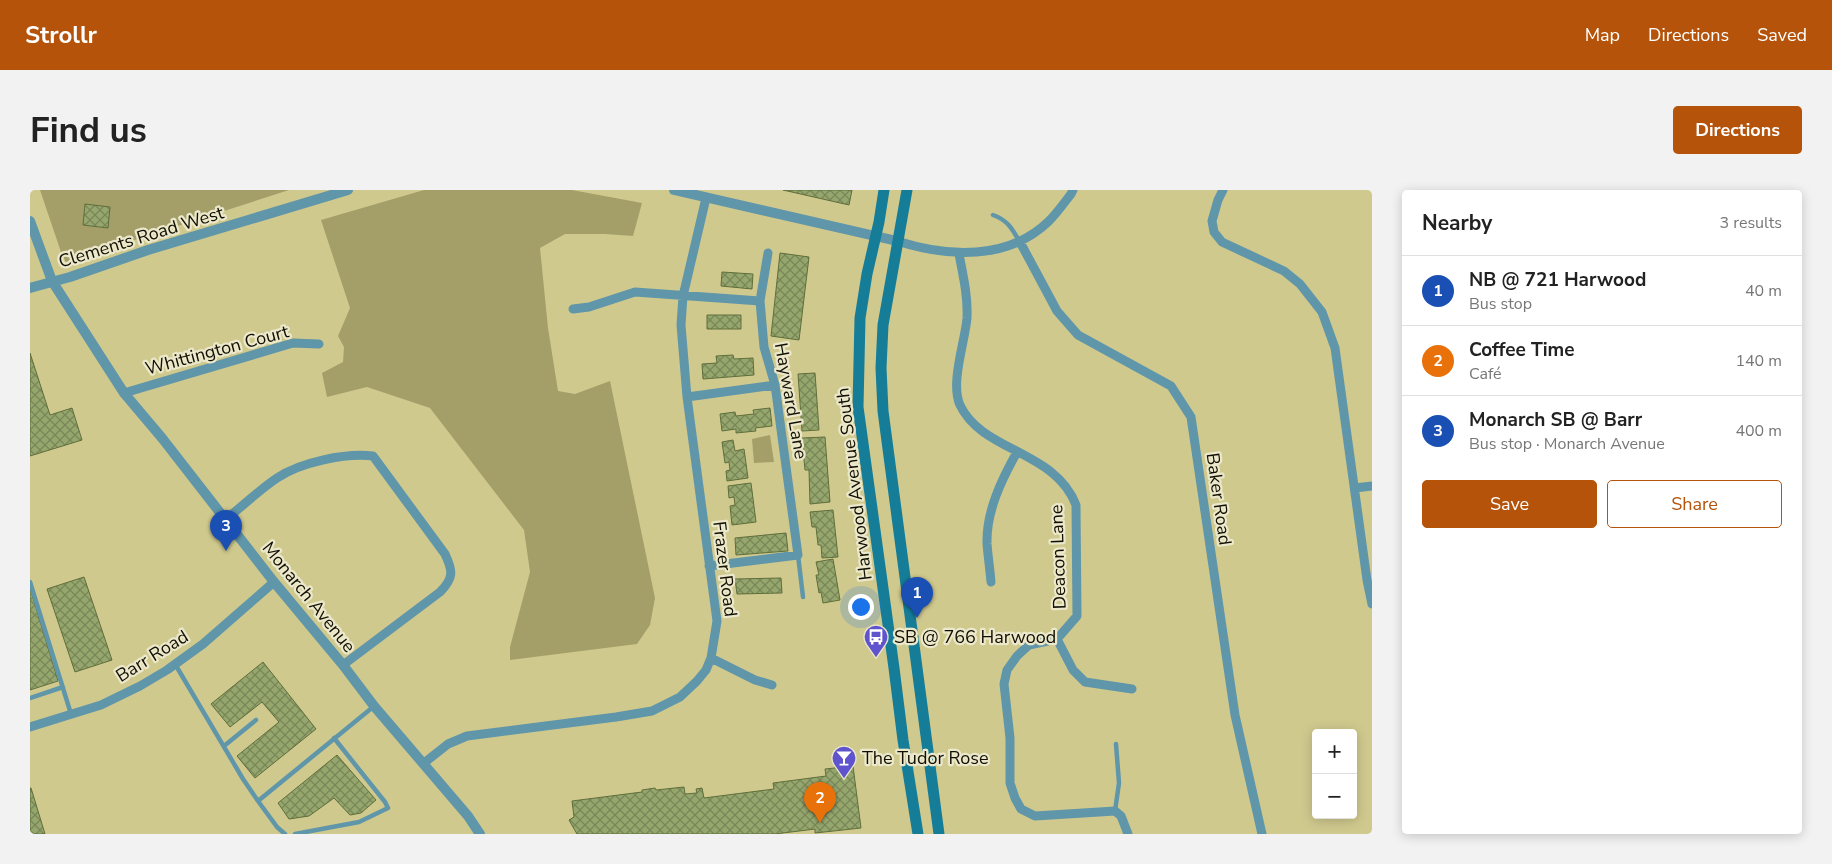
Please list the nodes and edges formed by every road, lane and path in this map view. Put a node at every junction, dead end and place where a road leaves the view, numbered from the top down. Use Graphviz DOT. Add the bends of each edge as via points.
graph roads {
  1 [pos="348,190"];
  2 [pos="674,190"];
  3 [pos="884,190"];
  4 [pos="907,190"];
  5 [pos="1073,190"];
  6 [pos="1223,190"];
  7 [pos="706,198"];
  8 [pos="993,215"];
  9 [pos="30,221"];
  10 [pos="876,236"];
  11 [pos="897,241"];
  12 [pos="1020,242"];
  13 [pos="768,253"];
  14 [pos="960,254"];
  15 [pos="52,281"];
  16 [pos="30,288"];
  17 [pos="683,296"];
  18 [pos="760,301"];
  19 [pos="573,309"];
  20 [pos="319,344"];
  21 [pos="775,385"];
  22 [pos="124,394"];
  23 [pos="686,397"];
  24 [pos="1017,452"];
  25 [pos="1372,486"];
  26 [pos="1355,488"];
  27 [pos="226,519"];
  28 [pos="798,555"];
  29 [pos="709,566"];
  30 [pos="30,582"];
  31 [pos="274,582"];
  32 [pos="991,582"];
  33 [pos="803,597"];
  34 [pos="1372,604"];
  35 [pos="1056,638"];
  36 [pos="711,658"];
  37 [pos="175,664"];
  38 [pos="343,665"];
  39 [pos="772,685"];
  40 [pos="63,688"];
  41 [pos="1132,689"];
  42 [pos="30,698"];
  43 [pos="374,706"];
  44 [pos="71,714"];
  45 [pos="256,720"];
  46 [pos="30,727"];
  47 [pos="334,738"];
  48 [pos="1116,744"];
  49 [pos="224,746"];
  50 [pos="424,763"];
  51 [pos="258,801"];
  52 [pos="1115,811"];
  53 [pos="285,834"];
  54 [pos="295,834"];
  55 [pos="480,834"];
  56 [pos="918,834"];
  57 [pos="939,834"];
  58 [pos="1128,834"];
  59 [pos="1262,834"];
  1 -- 15 [label="street, Clements Road West"];
  2 -- 7 [label="street"];
  3 -- 10 [label="main road, Harwood Avenue South"];
  4 -- 11 [label="main road"];
  5 -- 12 [label="street" via="1048,222"];
  6 -- 26 [label="street" via="1212,221 1214,232 1222,242 1284,271 1300,284 1326,321 1335,348"];
  7 -- 10 [label="street"];
  7 -- 17 [label="street, Frazer Road"];
  8 -- 12 [label="lane" via="1004,219"];
  9 -- 15 [label="street, Monarch Avenue"];
  10 -- 11 [label="street"];
  10 -- 56 [label="main road, Harwood Avenue South" via="860,318 858,407"];
  11 -- 14 [label="street"];
  11 -- 57 [label="main road" via="883,325 884,411"];
  12 -- 14 [label="street" via="990,251"];
  12 -- 59 [label="street, Baker Road" via="1057,311 1078,336 1171,386 1192,417 1235,715"];
  13 -- 18 [label="street, Hayward Lane"];
  14 -- 24 [label="street, Deacon Lane" via="967,318 957,394 974,424"];
  15 -- 16 [label="street, Clements Road West"];
  15 -- 22 [label="street, Monarch Avenue"];
  17 -- 18 [label="street"];
  17 -- 19 [label="street" via="635,292 589,308"];
  17 -- 23 [label="street, Frazer Road" via="681,326"];
  18 -- 21 [label="street, Hayward Lane" via="764,347"];
  20 -- 22 [label="street, Whittington Court" via="293,343"];
  21 -- 23 [label="street"];
  21 -- 28 [label="street, Hayward Lane"];
  22 -- 27 [label="street, Monarch Avenue"];
  23 -- 29 [label="street, Frazer Road"];
  24 -- 32 [label="street" via="996,496 990,519 987,542"];
  24 -- 35 [label="street, Deacon Lane" via="1057,476 1071,492 1076,505 1077,616"];
  25 -- 26 [label="street"];
  26 -- 34 [label="street"];
  27 -- 31 [label="street, Monarch Avenue"];
  27 -- 38 [label="street" via="276,478 294,468 352,454 373,456 445,554 451,566 449,582"];
  28 -- 29 [label="street"];
  28 -- 33 [label="lane"];
  29 -- 36 [label="street, Frazer Road" via="717,621"];
  30 -- 40 [label="lane"];
  31 -- 37 [label="street, Barr Road"];
  31 -- 38 [label="street, Monarch Avenue"];
  35 -- 41 [label="street" via="1073,670 1085,682"];
  35 -- 52 [label="street" via="1029,644 1007,670 1004,684 1010,738 1010,783 1015,798 1021,809 1035,816"];
  36 -- 39 [label="street"];
  36 -- 50 [label="street, Frazer Road" via="706,670 684,694 652,711 468,736 448,744"];
  37 -- 44 [label="street, Barr Road" via="101,705"];
  37 -- 49 [label="lane"];
  38 -- 43 [label="street, Monarch Avenue"];
  40 -- 42 [label="lane"];
  40 -- 44 [label="lane"];
  43 -- 47 [label="lane"];
  43 -- 50 [label="street, Monarch Avenue"];
  44 -- 46 [label="street, Barr Road"];
  45 -- 49 [label="lane"];
  47 -- 51 [label="lane"];
  47 -- 54 [label="lane" via="388,808 359,822"];
  48 -- 52 [label="lane" via="1118,783"];
  49 -- 51 [label="lane"];
  50 -- 55 [label="street, Monarch Avenue"];
  51 -- 53 [label="lane"];
  52 -- 58 [label="street" via="1121,816"];
}
